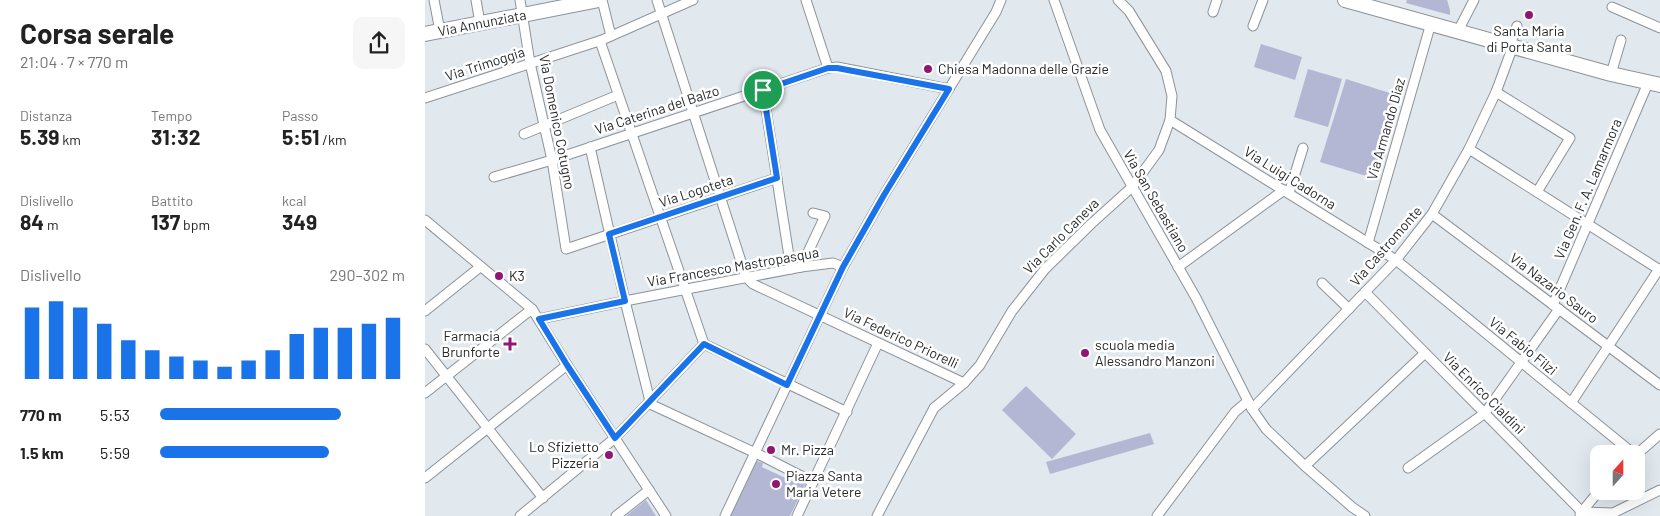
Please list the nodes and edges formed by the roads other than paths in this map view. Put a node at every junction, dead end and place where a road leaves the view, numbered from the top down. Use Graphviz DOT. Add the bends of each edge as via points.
graph roads {
  1 [pos="434,0"];
  2 [pos="476,0"];
  3 [pos="520,0"];
  4 [pos="600,0"];
  5 [pos="657,0"];
  6 [pos="693,0"];
  7 [pos="806,0"];
  8 [pos="1001,0"];
  9 [pos="1054,0"];
  10 [pos="1118,0"];
  11 [pos="1217,0"];
  12 [pos="1263,0"];
  13 [pos="1348,0"];
  14 [pos="1474,0"];
  15 [pos="1612,7"];
  16 [pos="1213,12"];
  17 [pos="523,15"];
  18 [pos="661,15"];
  19 [pos="480,23"];
  20 [pos="1431,23"];
  21 [pos="1253,26"];
  22 [pos="1517,26"];
  23 [pos="1660,28"];
  24 [pos="439,31"];
  25 [pos="1459,31"];
  26 [pos="425,34"];
  27 [pos="611,36"];
  28 [pos="600,40"];
  29 [pos="1621,40"];
  30 [pos="1511,45"];
  31 [pos="531,63"];
  32 [pos="828,68"];
  33 [pos="1611,74"];
  34 [pos="1654,84"];
  35 [pos="949,89"];
  36 [pos="763,90"];
  37 [pos="1495,92"];
  38 [pos="618,94"];
  39 [pos="425,98"];
  40 [pos="694,113"];
  41 [pos="1170,120"];
  42 [pos="544,126"];
  43 [pos="632,133"];
  44 [pos="524,134"];
  45 [pos="590,147"];
  46 [pos="1303,148"];
  47 [pos="1469,149"];
  48 [pos="552,160"];
  49 [pos="494,177"];
  50 [pos="777,178"];
  51 [pos="1132,187"];
  52 [pos="1286,192"];
  53 [pos="1537,192"];
  54 [pos="721,197"];
  55 [pos="813,212"];
  56 [pos="1432,214"];
  57 [pos="661,217"];
  58 [pos="425,220"];
  59 [pos="1587,224"];
  60 [pos="609,234"];
  61 [pos="1368,243"];
  62 [pos="566,248"];
  63 [pos="1396,260"];
  64 [pos="481,267"];
  65 [pos="801,267"];
  66 [pos="843,267"];
  67 [pos="1178,267"];
  68 [pos="791,269"];
  69 [pos="1659,270"];
  70 [pos="746,277"];
  71 [pos="1322,283"];
  72 [pos="685,289"];
  73 [pos="1365,292"];
  74 [pos="625,301"];
  75 [pos="1556,307"];
  76 [pos="532,309"];
  77 [pos="1349,309"];
  78 [pos="425,311"];
  79 [pos="820,316"];
  80 [pos="539,319"];
  81 [pos="878,343"];
  82 [pos="704,344"];
  83 [pos="1609,346"];
  84 [pos="425,349"];
  85 [pos="1425,353"];
  86 [pos="1521,362"];
  87 [pos="567,365"];
  88 [pos="447,376"];
  89 [pos="964,383"];
  90 [pos="787,385"];
  91 [pos="1660,385"];
  92 [pos="425,393"];
  93 [pos="649,402"];
  94 [pos="1571,403"];
  95 [pos="1250,405"];
  96 [pos="847,412"];
  97 [pos="1485,413"];
  98 [pos="488,428"];
  99 [pos="1660,434"];
  100 [pos="615,438"];
  101 [pos="1624,445"];
  102 [pos="1645,446"];
  103 [pos="755,453"];
  104 [pos="1305,466"];
  105 [pos="1407,468"];
  106 [pos="425,478"];
  107 [pos="813,482"];
  108 [pos="649,490"];
  109 [pos="1660,490"];
  110 [pos="543,498"];
  111 [pos="1593,500"];
  112 [pos="1582,515"];
  113 [pos="520,516"];
  114 [pos="616,516"];
  115 [pos="666,516"];
  116 [pos="725,516"];
  117 [pos="797,516"];
  118 [pos="877,516"];
  119 [pos="1157,516"];
  120 [pos="1365,516"];
  1 -- 24 [label="street"];
  2 -- 19 [label="street"];
  3 -- 17 [label="street, Via Domenico Cotugno"];
  4 -- 17 [label="street, Via Annunziata"];
  4 -- 27 [label="street"];
  5 -- 18 [label="street"];
  6 -- 18 [label="street"];
  7 -- 32 [label="street"];
  8 -- 35 [label="street"];
  9 -- 51 [label="street, Via San Sebastiano" via="1099,130"];
  10 -- 41 [label="street, Via Carlo Caneva" via="1129,11 1167,71 1172,96"];
  11 -- 16 [label="street"];
  12 -- 21 [label="street"];
  13 -- 20 [label="street"];
  14 -- 25 [label="street"];
  15 -- 23 [label="street"];
  17 -- 19 [label="street, Via Annunziata"];
  17 -- 31 [label="street, Via Domenico Cotugno"];
  18 -- 27 [label="street"];
  18 -- 40 [label="street"];
  19 -- 24 [label="street, Via Annunziata"];
  20 -- 25 [label="street"];
  20 -- 61 [label="street, Via Armando Diaz"];
  22 -- 30 [label="street, Via Castromonte"];
  24 -- 26 [label="street, Via Annunziata"];
  25 -- 30 [label="street"];
  27 -- 28 [label="street, Via Trimoggia"];
  28 -- 31 [label="street, Via Trimoggia"];
  28 -- 38 [label="street"];
  29 -- 33 [label="street"];
  30 -- 33 [label="street"];
  30 -- 37 [label="street, Via Castromonte"];
  31 -- 39 [label="street, Via Trimoggia"];
  31 -- 42 [label="street, Via Domenico Cotugno"];
  32 -- 35 [label="street"];
  32 -- 36 [label="street, Via Caterina del Balzo"];
  33 -- 34 [label="street"];
  34 -- 59 [label="street, Via Gen. F. A. Lamarmora"];
  35 -- 66 [label="street"];
  36 -- 40 [label="street, Via Caterina del Balzo"];
  36 -- 50 [label="street"];
  37 -- 47 [label="street, Via Castromonte"];
  37 -- 53 [label="street" via="1571,138"];
  38 -- 42 [label="street"];
  38 -- 43 [label="street"];
  40 -- 43 [label="street, Via Caterina del Balzo"];
  40 -- 54 [label="street"];
  41 -- 51 [label="street, Via Carlo Caneva" via="1159,150"];
  41 -- 52 [label="street, Via Luigi Cadorna"];
  42 -- 44 [label="street"];
  42 -- 48 [label="street, Via Domenico Cotugno"];
  43 -- 45 [label="street, Via Caterina del Balzo"];
  43 -- 57 [label="street"];
  45 -- 48 [label="street, Via Caterina del Balzo"];
  45 -- 60 [label="street"];
  46 -- 52 [label="street"];
  47 -- 53 [label="street"];
  47 -- 56 [label="street, Via Castromonte"];
  48 -- 49 [label="street, Via Caterina del Balzo"];
  48 -- 62 [label="street, Via Domenico Cotugno"];
  50 -- 54 [label="street, Via Logoteta"];
  50 -- 68 [label="street"];
  51 -- 67 [label="street, Via San Sebastiano"];
  51 -- 89 [label="street, Via Carlo Caneva" via="1045,268 1012,310 980,365"];
  52 -- 61 [label="street, Via Luigi Cadorna"];
  52 -- 67 [label="street"];
  53 -- 59 [label="street"];
  54 -- 57 [label="street, Via Logoteta"];
  54 -- 70 [label="street"];
  55 -- 65 [label="street" via="825,216"];
  56 -- 63 [label="street, Via Castromonte"];
  56 -- 75 [label="street, Via Nazario Sauro"];
  57 -- 60 [label="street, Via Logoteta"];
  57 -- 72 [label="street"];
  58 -- 64 [label="street"];
  59 -- 69 [label="street"];
  59 -- 75 [label="street, Via Gen. F. A. Lamarmora"];
  60 -- 62 [label="street, Via Logoteta"];
  60 -- 74 [label="street"];
  61 -- 63 [label="street, Via Luigi Cadorna"];
  63 -- 73 [label="street, Via Castromonte"];
  63 -- 86 [label="street, Via Fabio Filzi"];
  64 -- 76 [label="street"];
  64 -- 78 [label="street"];
  65 -- 66 [label="street, Via Francesco Mastropasqua" via="833,262"];
  65 -- 68 [label="street, Via Francesco Mastropasqua"];
  66 -- 79 [label="street"];
  67 -- 95 [label="street, Via San Sebastiano"];
  68 -- 70 [label="street, Via Francesco Mastropasqua"];
  69 -- 83 [label="street"];
  70 -- 72 [label="street, Via Francesco Mastropasqua"];
  70 -- 79 [label="street, Via Federico Priorelli" via="753,284"];
  71 -- 77 [label="street"];
  72 -- 74 [label="street, Via Francesco Mastropasqua"];
  72 -- 82 [label="street"];
  73 -- 77 [label="street, Via Castromonte"];
  73 -- 85 [label="street, Via Enrico Cialdini"];
  74 -- 80 [label="street, Via Francesco Mastropasqua"];
  74 -- 93 [label="street"];
  75 -- 83 [label="street, Via Nazario Sauro"];
  75 -- 86 [label="street, Via Gen. F. A. Lamarmora"];
  76 -- 80 [label="street"];
  76 -- 88 [label="street"];
  77 -- 95 [label="street, Via Castromonte"];
  79 -- 81 [label="street, Via Federico Priorelli"];
  79 -- 90 [label="street"];
  80 -- 87 [label="street"];
  81 -- 89 [label="street, Via Federico Priorelli"];
  81 -- 96 [label="street"];
  82 -- 90 [label="street"];
  82 -- 93 [label="street"];
  83 -- 91 [label="street, Via Nazario Sauro"];
  83 -- 94 [label="street"];
  84 -- 88 [label="street"];
  85 -- 97 [label="street, Via Enrico Cialdini"];
  85 -- 104 [label="street"];
  86 -- 94 [label="street, Via Fabio Filzi"];
  86 -- 97 [label="street, Via Gen. F. A. Lamarmora"];
  87 -- 98 [label="street"];
  87 -- 100 [label="street"];
  88 -- 92 [label="street"];
  88 -- 98 [label="street"];
  89 -- 118 [label="street, Via Carlo Caneva" via="934,408"];
  90 -- 96 [label="street"];
  90 -- 103 [label="street"];
  93 -- 100 [label="street"];
  93 -- 103 [label="street"];
  94 -- 101 [label="street, Via Fabio Filzi"];
  95 -- 104 [label="street, Via San Sebastiano" via="1266,429"];
  95 -- 119 [label="street, Via Castromonte" via="1235,412"];
  96 -- 107 [label="street"];
  97 -- 105 [label="street, Via Gen. F. A. Lamarmora"];
  97 -- 112 [label="street, Via Enrico Cialdini"];
  98 -- 106 [label="street"];
  98 -- 110 [label="street"];
  99 -- 102 [label="street"];
  100 -- 108 [label="street"];
  100 -- 110 [label="street"];
  103 -- 107 [label="street"];
  103 -- 116 [label="street"];
  104 -- 120 [label="street, Via San Sebastiano"];
  107 -- 117 [label="street"];
  108 -- 114 [label="street"];
  108 -- 115 [label="street"];
  109 -- 112 [label="street" via="1613,513"];
  110 -- 113 [label="street"];
  111 -- 112 [label="street"];
}
